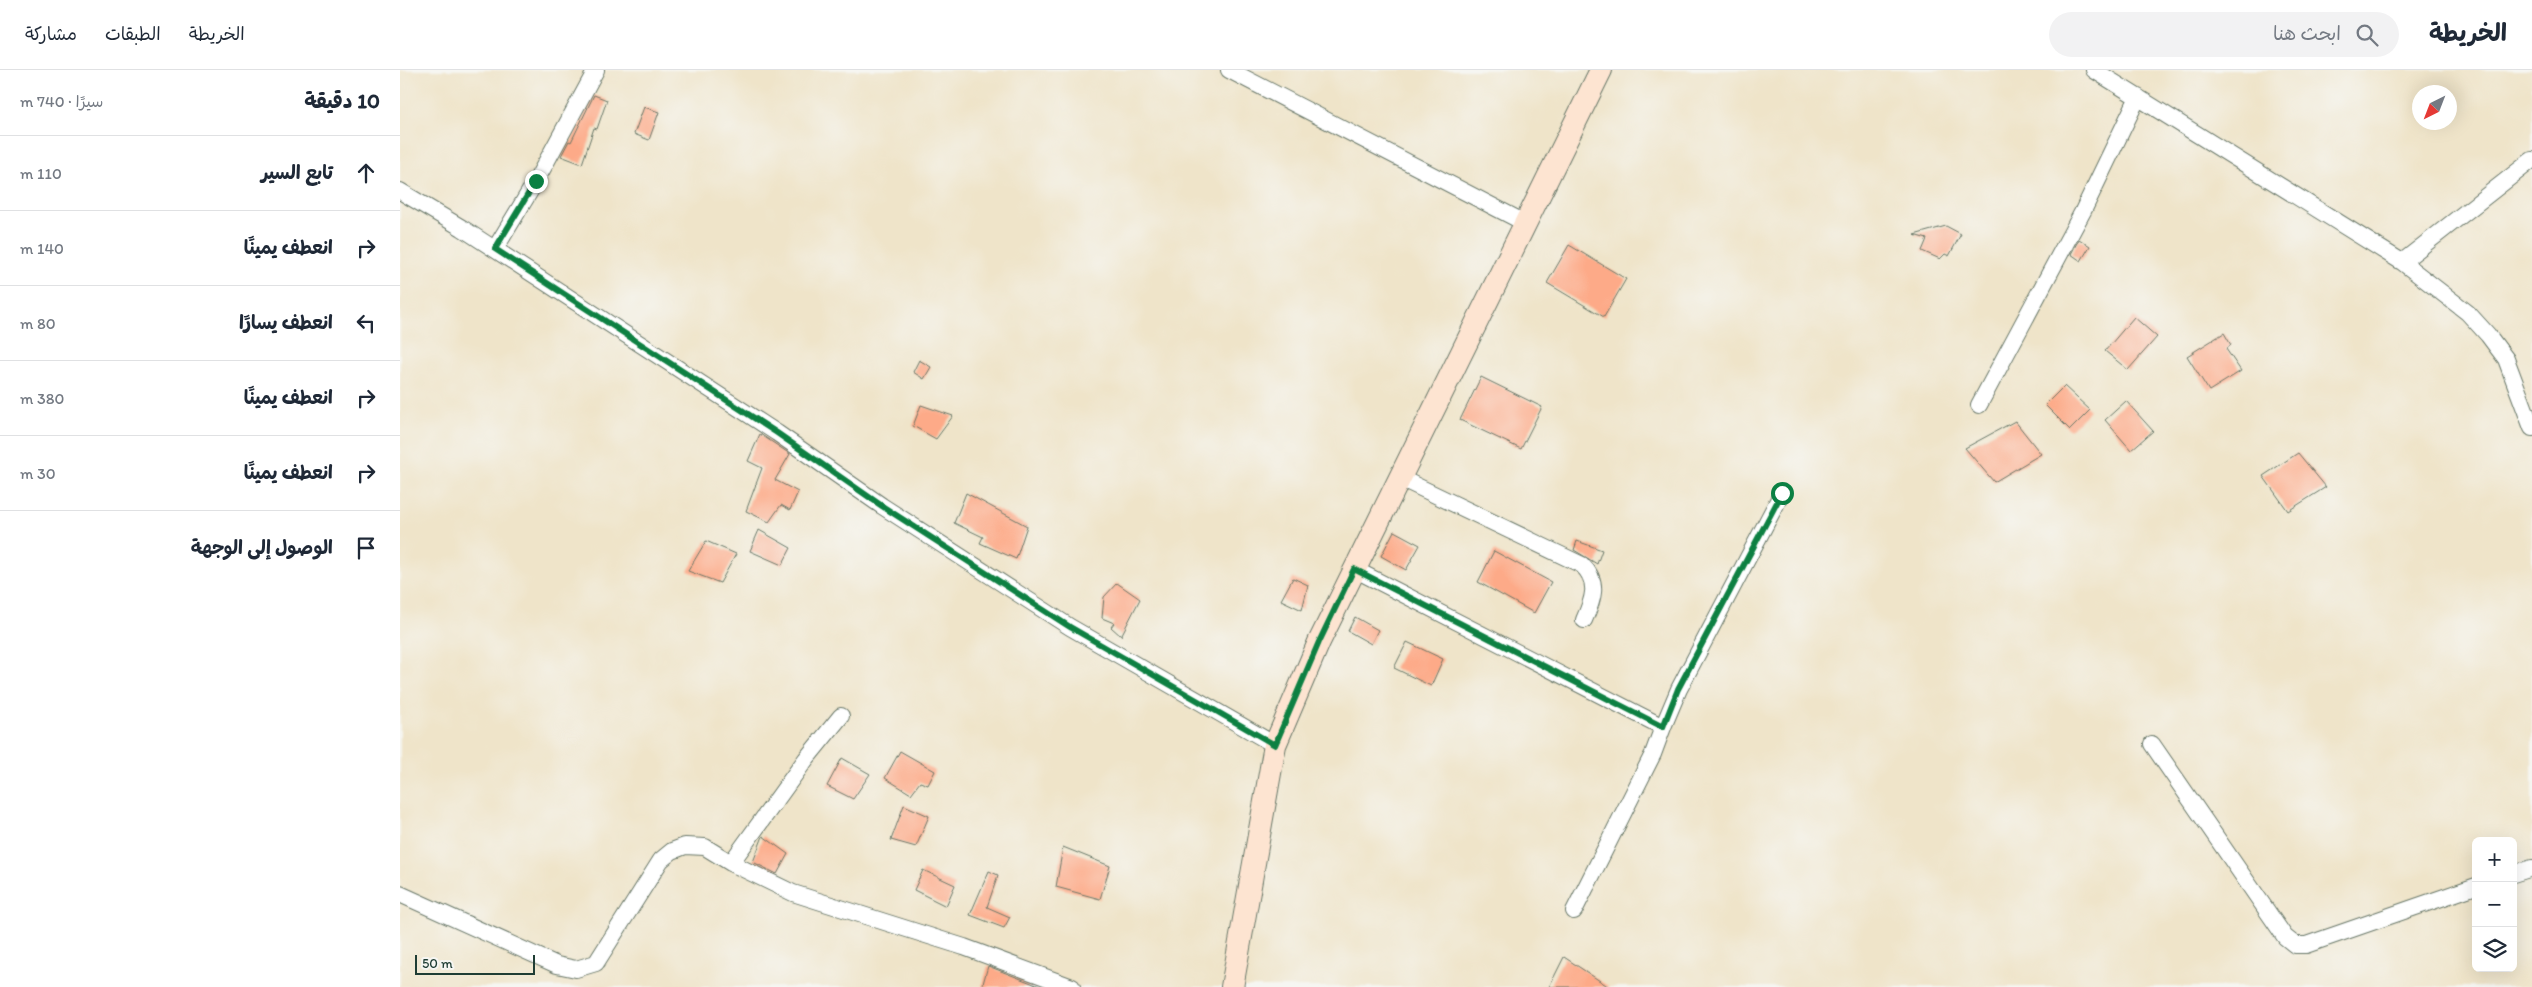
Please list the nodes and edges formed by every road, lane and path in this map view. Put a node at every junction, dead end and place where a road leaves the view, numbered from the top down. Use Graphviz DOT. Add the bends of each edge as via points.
graph roads {
  1 [pos="596,70"];
  2 [pos="1229,70"];
  3 [pos="1602,70"];
  4 [pos="2094,70"];
  5 [pos="2138,97"];
  6 [pos="2532,160"];
  7 [pos="400,191"];
  8 [pos="1527,224"];
  9 [pos="495,249"];
  10 [pos="2402,262"];
  11 [pos="1979,405"];
  12 [pos="2532,428"];
  13 [pos="1400,478"];
  14 [pos="1782,493"];
  15 [pos="1354,569"];
  16 [pos="1584,620"];
  17 [pos="841,716"];
  18 [pos="1663,727"];
  19 [pos="2152,744"];
  20 [pos="1275,745"];
  21 [pos="731,863"];
  22 [pos="2532,868"];
  23 [pos="2517,873"];
  24 [pos="2472,887"];
  25 [pos="400,894"];
  26 [pos="1574,911"];
  27 [pos="1072,987"];
  28 [pos="1232,987"];
  1 -- 9 [label="street"];
  2 -- 8 [label="street"];
  3 -- 8 [label="street"];
  4 -- 5 [label="street"];
  5 -- 10 [label="street"];
  5 -- 11 [label="street" via="2084,210"];
  6 -- 10 [label="street"];
  7 -- 9 [label="street"];
  8 -- 13 [label="street"];
  9 -- 20 [label="street" via="1070,627"];
  10 -- 12 [label="street" via="2468,313 2488,335 2509,366"];
  13 -- 15 [label="street"];
  13 -- 16 [label="street" via="1582,565 1590,572 1594,587 1593,600"];
  14 -- 18 [label="street" via="1678,689"];
  15 -- 18 [label="street"];
  15 -- 20 [label="street"];
  17 -- 21 [label="street"];
  18 -- 26 [label="street" via="1653,754"];
  19 -- 24 [label="street" via="2285,937 2295,945 2306,945"];
  20 -- 28 [label="street"];
  21 -- 25 [label="street" via="704,848 686,846 672,851 662,860 596,964 576,970 558,965"];
  21 -- 27 [label="street" via="793,893 964,947"];
  22 -- 23 [label="street"];
}
